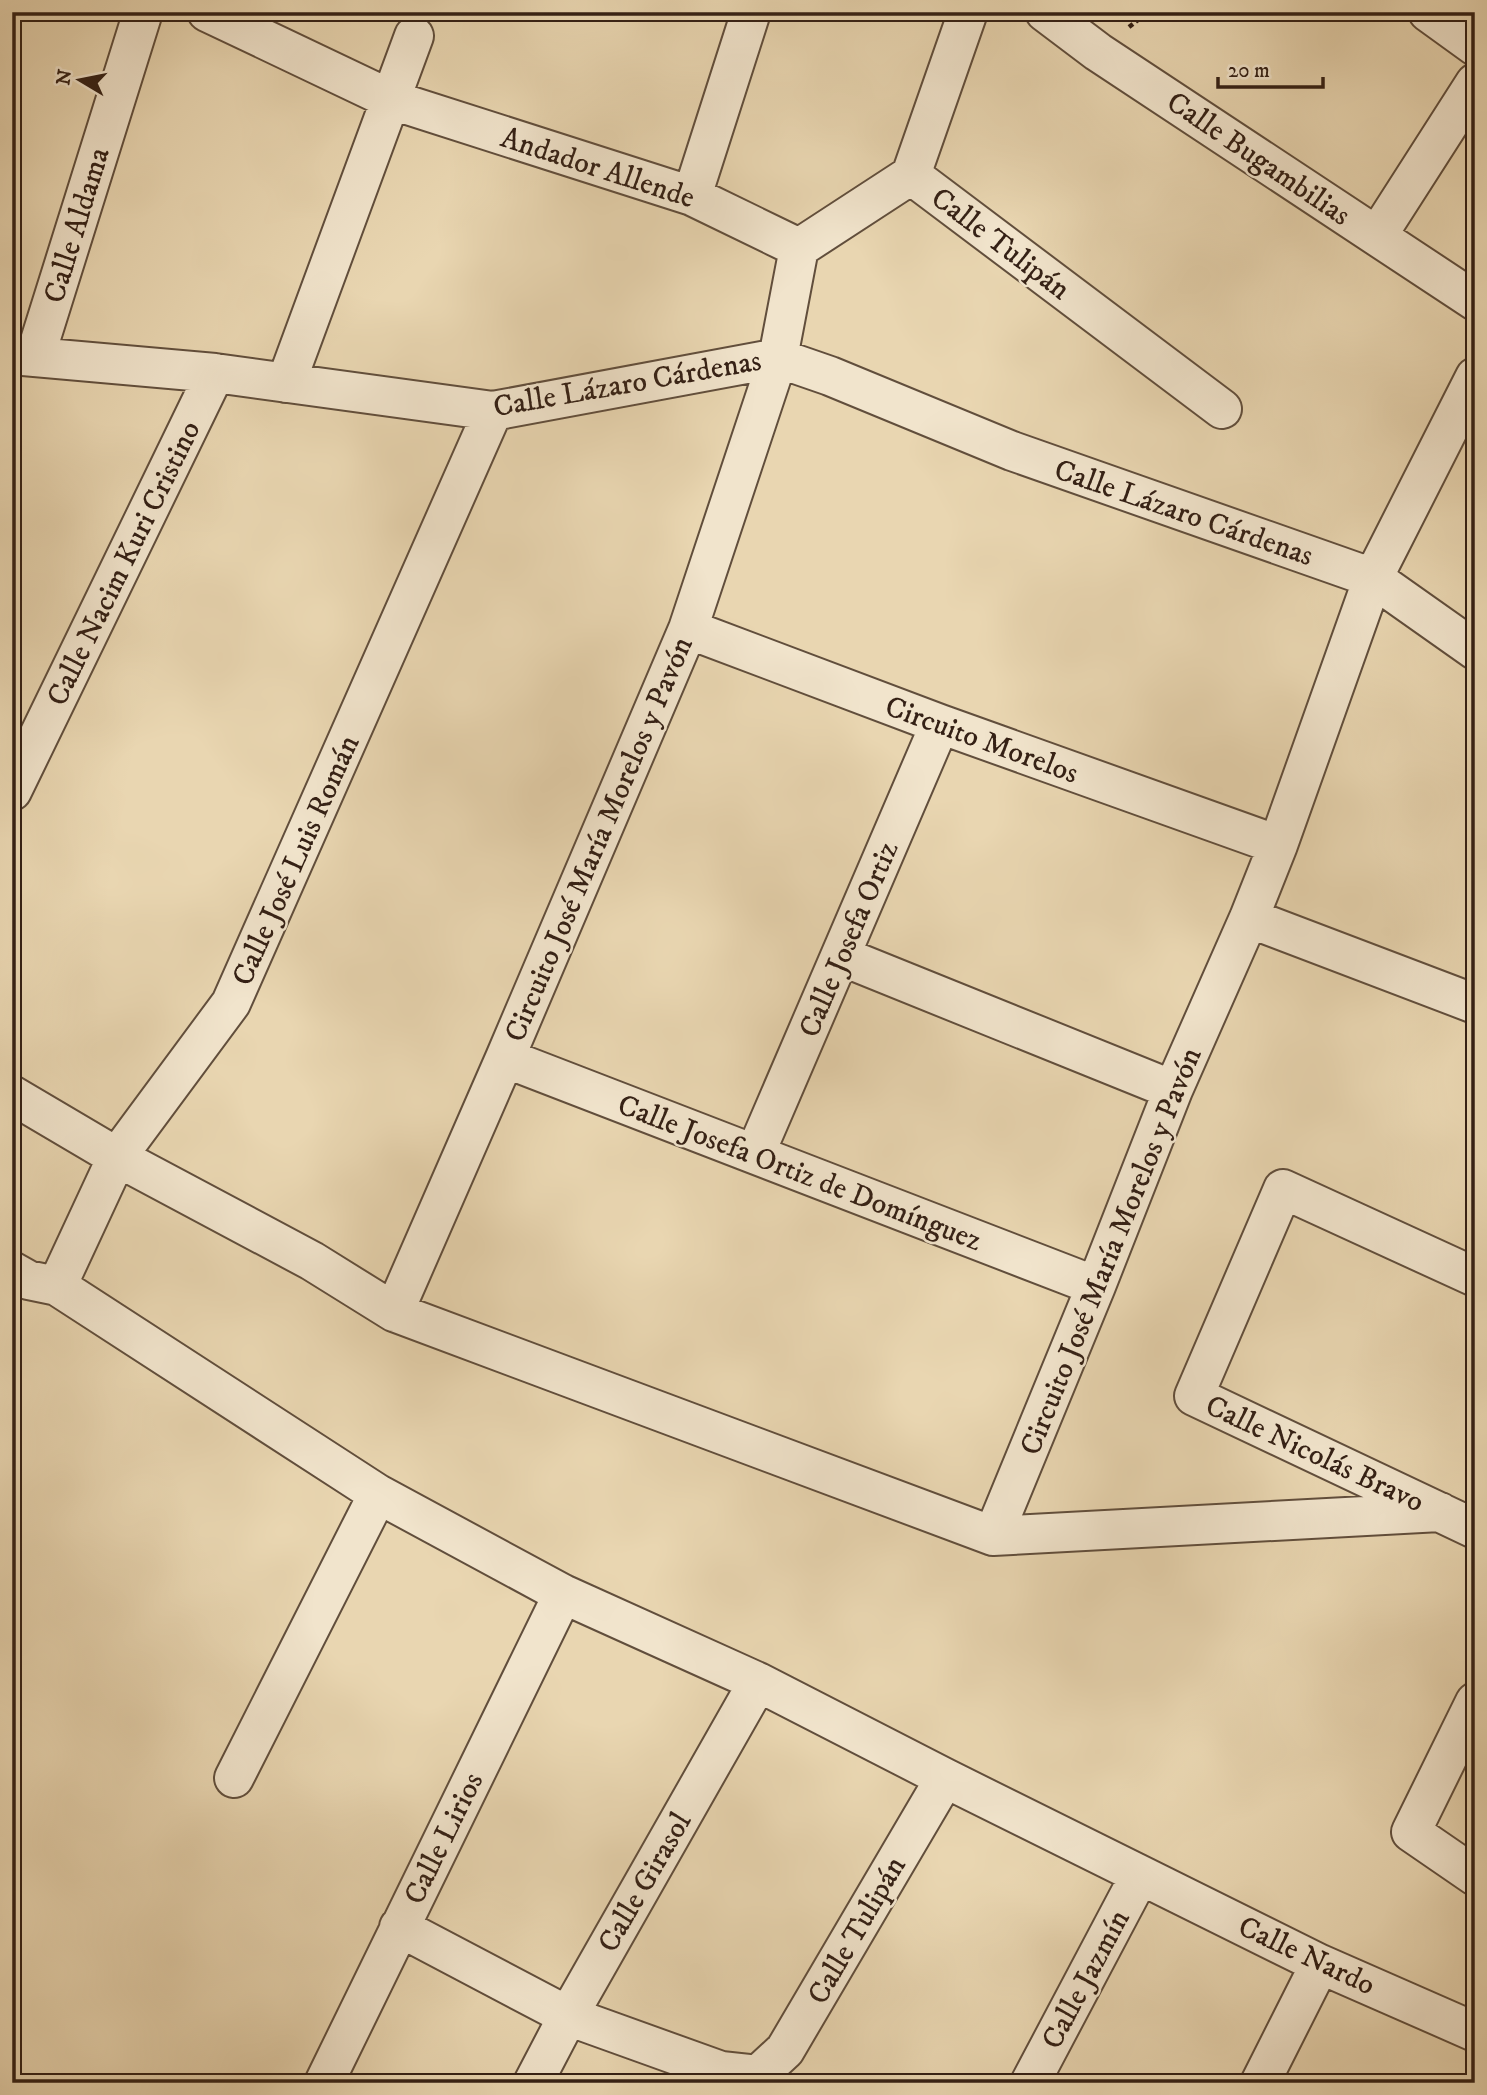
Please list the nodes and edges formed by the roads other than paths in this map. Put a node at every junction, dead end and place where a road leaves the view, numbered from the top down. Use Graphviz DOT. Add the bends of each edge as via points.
graph roads {
  1 [pos="143,12"];
  2 [pos="207,12"];
  3 [pos="751,12"];
  4 [pos="968,12"];
  5 [pos="1045,12"];
  6 [pos="1428,12"];
  7 [pos="414,36"];
  8 [pos="1475,46"];
  9 [pos="1475,83"];
  10 [pos="392,100"];
  11 [pos="911,175"];
  12 [pos="692,196"];
  13 [pos="1377,236"];
  14 [pos="799,248"];
  15 [pos="1475,301"];
  16 [pos="24,356"];
  17 [pos="778,358"];
  18 [pos="215,373"];
  19 [pos="1475,377"];
  20 [pos="286,383"];
  21 [pos="1222,409"];
  22 [pos="493,411"];
  23 [pos="1373,578"];
  24 [pos="688,629"];
  25 [pos="1475,650"];
  26 [pos="940,724"];
  27 [pos="12,791"];
  28 [pos="1278,845"];
  29 [pos="1249,918"];
  30 [pos="841,956"];
  31 [pos="1475,1004"];
  32 [pos="505,1058"];
  33 [pos="1173,1090"];
  34 [pos="12,1095"];
  35 [pos="755,1154"];
  36 [pos="117,1157"];
  37 [pos="12,1271"];
  38 [pos="1475,1277"];
  39 [pos="57,1286"];
  40 [pos="1096,1286"];
  41 [pos="394,1312"];
  42 [pos="377,1494"];
  43 [pos="1440,1513"];
  44 [pos="1475,1529"];
  45 [pos="993,1536"];
  46 [pos="563,1594"];
  47 [pos="758,1682"];
  48 [pos="1475,1702"];
  49 [pos="234,1778"];
  50 [pos="945,1778"];
  51 [pos="1140,1875"];
  52 [pos="1475,1876"];
  53 [pos="399,1927"];
  54 [pos="1320,1964"];
  55 [pos="568,2016"];
  56 [pos="1475,2032"];
  57 [pos="324,2083"];
  58 [pos="533,2083"];
  59 [pos="1030,2083"];
  60 [pos="1260,2083"];
  1 -- 16 [label="street, Calle Aldama"];
  2 -- 10 [label="street, Andador Allende"];
  3 -- 12 [label="street"];
  4 -- 11 [label="street"];
  5 -- 13 [label="street, Calle Bugambilias" via="1098,52"];
  6 -- 8 [label="street"];
  7 -- 10 [label="street"];
  9 -- 13 [label="street"];
  10 -- 12 [label="street, Andador Allende"];
  10 -- 20 [label="street"];
  11 -- 14 [label="street"];
  11 -- 21 [label="street, Calle Tulipán"];
  12 -- 14 [label="street, Andador Allende"];
  13 -- 15 [label="street, Calle Bugambilias"];
  14 -- 17 [label="street"];
  16 -- 18 [label="street, Calle Lázaro Cárdenas"];
  17 -- 22 [label="street, Calle Lázaro Cárdenas"];
  17 -- 23 [label="street, Calle Lázaro Cárdenas" via="1012,451"];
  17 -- 24 [label="street, Circuito José María Morelos y Pavón"];
  18 -- 20 [label="street, Calle Lázaro Cárdenas"];
  18 -- 27 [label="street, Calle Nacim Kuri Cristino"];
  19 -- 23 [label="street, Circuito José María Morelos y Pavón"];
  20 -- 22 [label="street, Calle Lázaro Cárdenas"];
  22 -- 36 [label="street, Calle José Luis Román" via="231,1003"];
  23 -- 25 [label="street, Calle Lázaro Cárdenas"];
  23 -- 28 [label="street, Circuito José María Morelos y Pavón"];
  24 -- 26 [label="street, Circuito Morelos"];
  24 -- 32 [label="street, Circuito José María Morelos y Pavón"];
  26 -- 28 [label="street, Circuito Morelos"];
  26 -- 30 [label="street, Calle Josefa Ortiz"];
  28 -- 29 [label="street, Circuito José María Morelos y Pavón"];
  29 -- 31 [label="street"];
  29 -- 33 [label="street, Circuito José María Morelos y Pavón"];
  30 -- 33 [label="street"];
  30 -- 35 [label="street, Calle Josefa Ortiz"];
  32 -- 35 [label="street, Calle Josefa Ortiz de Domínguez"];
  32 -- 41 [label="street, Circuito José María Morelos y Pavón"];
  33 -- 40 [label="street, Circuito José María Morelos y Pavón"];
  34 -- 36 [label="street"];
  35 -- 40 [label="street, Calle Josefa Ortiz de Domínguez"];
  36 -- 39 [label="street, Calle José Luis Román"];
  36 -- 41 [label="street" via="312,1261"];
  37 -- 39 [label="street, Calle Nardo"];
  38 -- 43 [label="street, Calle Nicolás Bravo" via="1283,1189 1194,1396"];
  39 -- 42 [label="street, Calle Nardo"];
  40 -- 45 [label="street, Circuito José María Morelos y Pavón"];
  41 -- 45 [label="street"];
  42 -- 46 [label="street, Calle Nardo"];
  42 -- 49 [label="street"];
  43 -- 44 [label="street, Calle Nicolás Bravo"];
  43 -- 45 [label="street"];
  46 -- 47 [label="street, Calle Nardo"];
  46 -- 53 [label="street, Calle Lirios"];
  47 -- 50 [label="street, Calle Nardo"];
  47 -- 55 [label="street, Calle Girasol"];
  48 -- 52 [label="street" via="1411,1832"];
  50 -- 51 [label="street, Calle Nardo"];
  50 -- 55 [label="street, Calle Tulipán" via="785,2050 758,2075 721,2071"];
  51 -- 54 [label="street, Calle Nardo"];
  51 -- 59 [label="street, Calle Jazmín"];
  53 -- 55 [label="street"];
  53 -- 57 [label="street, Calle Lirios"];
  54 -- 56 [label="street, Calle Nardo"];
  54 -- 60 [label="street"];
  55 -- 58 [label="street, Calle Girasol"];
}
